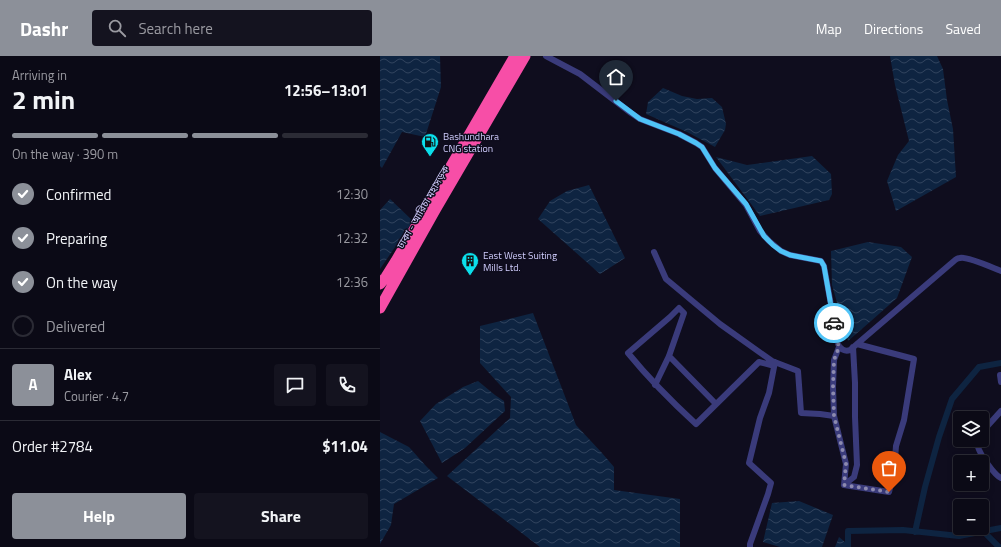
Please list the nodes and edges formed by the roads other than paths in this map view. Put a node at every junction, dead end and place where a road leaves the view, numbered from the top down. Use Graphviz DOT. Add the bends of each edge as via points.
graph roads {
  1 [pos="515,56"];
  2 [pos="525,56"];
  3 [pos="546,56"];
  4 [pos="654,252"];
  5 [pos="1001,271"];
  6 [pos="380,284"];
  7 [pos="380,308"];
  8 [pos="855,346"];
  9 [pos="839,347"];
  10 [pos="669,356"];
  11 [pos="774,362"];
  12 [pos="1001,375"];
  13 [pos="1001,382"];
  14 [pos="655,385"];
  15 [pos="716,404"];
  16 [pos="1001,411"];
  17 [pos="834,416"];
  18 [pos="989,424"];
  19 [pos="978,447"];
  20 [pos="1001,478"];
  21 [pos="844,485"];
  22 [pos="750,547"];
  1 -- 6 [label="highway" via="396,261"];
  2 -- 7 [label="highway, ঢাকা - আরিচা মহাসড়ক"];
  3 -- 9 [label="street" via="585,78 640,119 679,134 702,147 746,204 768,241 790,255 821,261"];
  4 -- 11 [label="street" via="666,279 720,324"];
  5 -- 8 [label="street" via="971,259 958,258"];
  8 -- 9 [label="street" via="847,351"];
  8 -- 21 [label="street" via="857,465 854,477"];
  8 -- 21 [label="street" via="914,359 889,492"];
  9 -- 17 [label="street" via="834,360"];
  10 -- 14 [label="street"];
  10 -- 14 [label="street" via="684,313 679,308 628,354"];
  10 -- 15 [label="street"];
  11 -- 15 [label="street" via="771,365 759,362"];
  11 -- 17 [label="street" via="798,371 801,413"];
  11 -- 22 [label="street" via="769,393 749,463 771,483"];
  12 -- 13 [label="street"];
  14 -- 15 [label="street" via="696,424"];
  16 -- 18 [label="street"];
  17 -- 21 [label="street" via="846,464"];
  19 -- 20 [label="street"];
}
